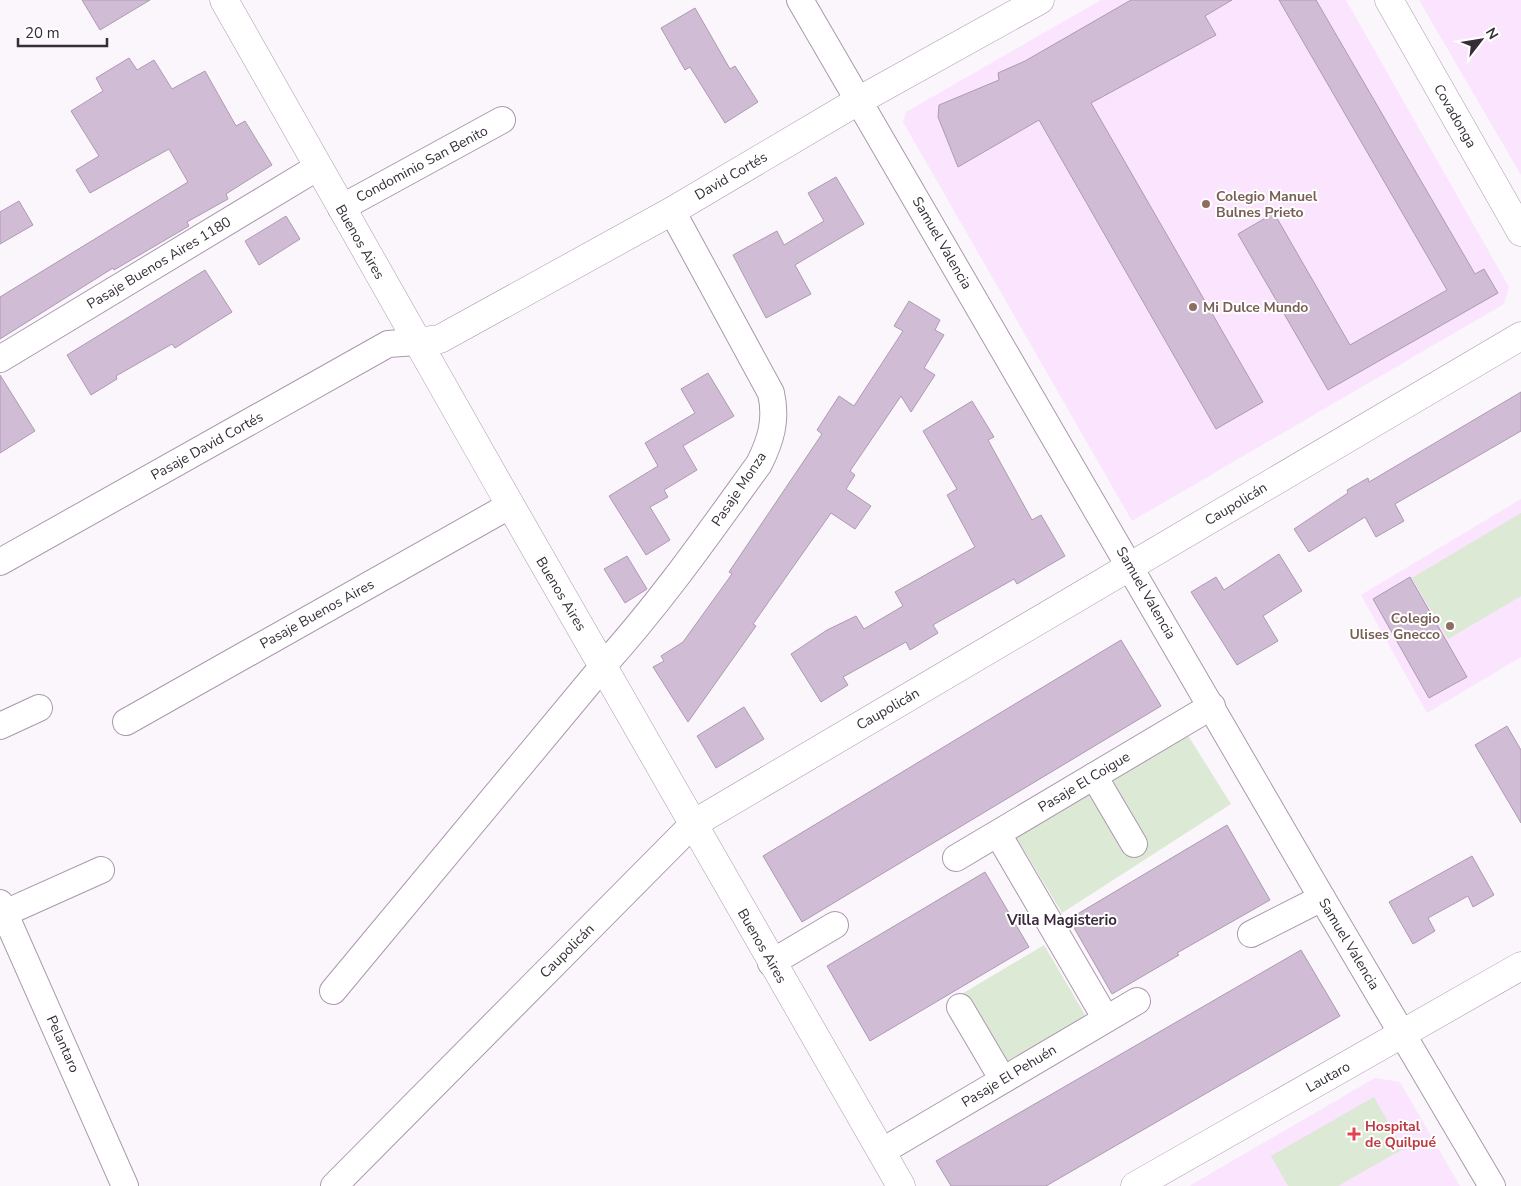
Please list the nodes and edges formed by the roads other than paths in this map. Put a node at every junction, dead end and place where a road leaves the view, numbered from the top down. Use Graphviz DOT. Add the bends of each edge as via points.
graph roads {
  1 [pos="224,0"];
  2 [pos="800,0"];
  3 [pos="1040,0"];
  4 [pos="1389,0"];
  5 [pos="858,101"];
  6 [pos="502,120"];
  7 [pos="318,167"];
  8 [pos="340,208"];
  9 [pos="672,211"];
  10 [pos="1521,232"];
  11 [pos="1521,336"];
  12 [pos="417,342"];
  13 [pos="0,359"];
  14 [pos="509,506"];
  15 [pos="0,562"];
  16 [pos="1130,566"];
  17 [pos="603,666"];
  18 [pos="1212,706"];
  19 [pos="39,708"];
  20 [pos="126,722"];
  21 [pos="0,726"];
  22 [pos="1094,776"];
  23 [pos="693,824"];
  24 [pos="998,834"];
  25 [pos="1134,844"];
  26 [pos="956,858"];
  27 [pos="101,870"];
  28 [pos="1322,898"];
  29 [pos="2,908"];
  30 [pos="835,926"];
  31 [pos="1251,934"];
  32 [pos="771,963"];
  33 [pos="1521,966"];
  34 [pos="333,991"];
  35 [pos="1137,1001"];
  36 [pos="960,1007"];
  37 [pos="1106,1019"];
  38 [pos="1404,1034"];
  39 [pos="1003,1080"];
  40 [pos="881,1152"];
  41 [pos="125,1186"];
  42 [pos="334,1186"];
  43 [pos="901,1186"];
  44 [pos="1135,1186"];
  45 [pos="1492,1186"];
  1 -- 7 [label="street, Buenos Aires"];
  2 -- 5 [label="street, Samuel Valencia"];
  3 -- 5 [label="street, David Cortés"];
  4 -- 10 [label="street, Covadonga"];
  5 -- 9 [label="street, David Cortés"];
  5 -- 16 [label="street, Samuel Valencia"];
  6 -- 8 [label="street, Condominio San Benito"];
  7 -- 8 [label="street, Buenos Aires"];
  7 -- 13 [label="street, Pasaje Buenos Aires 1180"];
  8 -- 12 [label="street, Buenos Aires"];
  9 -- 12 [label="street, David Cortés" via="440,338"];
  9 -- 17 [label="street, Pasaje Monza" via="771,394 774,428 759,464 683,571"];
  11 -- 16 [label="street, Caupolicán"];
  12 -- 14 [label="street, Buenos Aires"];
  12 -- 15 [label="street, Pasaje David Cortés" via="388,344"];
  14 -- 17 [label="street, Buenos Aires"];
  14 -- 20 [label="street, Pasaje Buenos Aires"];
  16 -- 18 [label="street, Samuel Valencia"];
  16 -- 23 [label="street, Caupolicán"];
  17 -- 23 [label="street, Buenos Aires"];
  17 -- 34 [label="street, Pasaje Monza"];
  18 -- 22 [label="street, Pasaje El Coigue"];
  18 -- 28 [label="street, Samuel Valencia"];
  19 -- 21 [label="street"];
  22 -- 24 [label="street, Pasaje El Coigue"];
  22 -- 25 [label="street"];
  23 -- 32 [label="street, Buenos Aires"];
  23 -- 42 [label="street, Caupolicán"];
  24 -- 26 [label="street, Pasaje El Coigue"];
  24 -- 37 [label="street"];
  27 -- 29 [label="street"];
  28 -- 31 [label="street"];
  28 -- 38 [label="street, Samuel Valencia"];
  29 -- 41 [label="street, Pelantaro"];
  30 -- 32 [label="street"];
  32 -- 40 [label="street, Buenos Aires"];
  33 -- 38 [label="street, Lautaro"];
  35 -- 37 [label="street, Pasaje El Pehuén"];
  36 -- 39 [label="street"];
  37 -- 39 [label="street, Pasaje El Pehuén"];
  38 -- 44 [label="street, Lautaro"];
  38 -- 45 [label="street, Samuel Valencia"];
  39 -- 40 [label="street, Pasaje El Pehuén"];
  40 -- 43 [label="street, Buenos Aires"];
}
